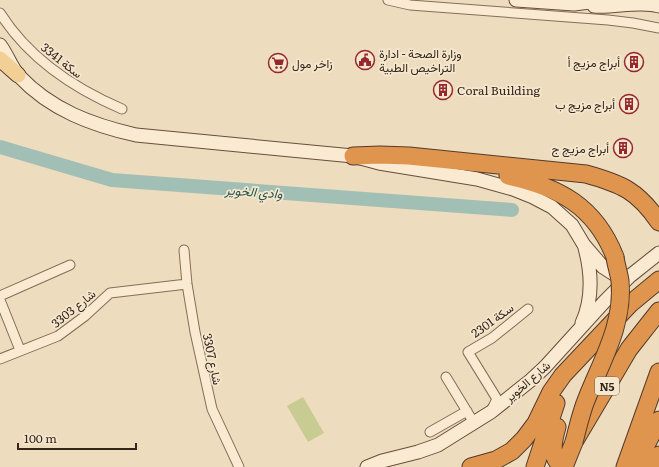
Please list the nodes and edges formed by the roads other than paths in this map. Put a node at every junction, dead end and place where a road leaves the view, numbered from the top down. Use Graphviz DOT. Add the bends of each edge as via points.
graph roads {
  1 [pos="388,0"];
  2 [pos="516,0"];
  3 [pos="605,0"];
  4 [pos="410,2"];
  5 [pos="574,4"];
  6 [pos="659,6"];
  7 [pos="0,13"];
  8 [pos="657,27"];
  9 [pos="0,45"];
  10 [pos="0,59"];
  11 [pos="18,76"];
  12 [pos="122,109"];
  13 [pos="353,156"];
  14 [pos="659,222"];
  15 [pos="584,245"];
  16 [pos="184,250"];
  17 [pos="659,253"];
  18 [pos="70,265"];
  19 [pos="630,276"];
  20 [pos="659,280"];
  21 [pos="186,284"];
  22 [pos="0,296"];
  23 [pos="0,300"];
  24 [pos="528,309"];
  25 [pos="659,311"];
  26 [pos="579,330"];
  27 [pos="20,350"];
  28 [pos="0,359"];
  29 [pos="577,360"];
  30 [pos="659,372"];
  31 [pos="446,376"];
  32 [pos="557,399"];
  33 [pos="466,411"];
  34 [pos="491,412"];
  35 [pos="659,420"];
  36 [pos="474,423"];
  37 [pos="430,432"];
  38 [pos="574,442"];
  39 [pos="659,455"];
  40 [pos="239,467"];
  41 [pos="367,467"];
  42 [pos="471,467"];
  43 [pos="535,467"];
  44 [pos="564,467"];
  45 [pos="625,467"];
  46 [pos="637,467"];
  47 [pos="653,467"];
  1 -- 4 [label="street"];
  2 -- 5 [label="street"];
  3 -- 5 [label="street"];
  4 -- 8 [label="street"];
  5 -- 6 [label="street" via="600,7 642,4"];
  7 -- 12 [label="street, سكة 3341" via="35,56 52,70 96,98"];
  9 -- 11 [label="street"];
  10 -- 11 [label="main road"];
  11 -- 13 [label="street" via="54,105 74,116 136,135"];
  13 -- 14 [label="highway" via="409,156 586,174 623,187 641,200"];
  13 -- 15 [label="street" via="379,163 477,179 513,189 557,211 572,225"];
  13 -- 38 [label="highway, bridge" via="529,180 567,196 595,222 615,257 620,281 620,307 616,327 587,399"];
  15 -- 19 [label="street" via="603,267 618,276"];
  15 -- 26 [label="street" via="590,266 590,300"];
  16 -- 21 [label="street, 3307 شارع"];
  17 -- 19 [label="street, شارع الخوير"];
  18 -- 22 [label="street"];
  19 -- 26 [label="street, شارع الخوير"];
  20 -- 29 [label="highway" via="630,304"];
  21 -- 27 [label="street, 3303 شارع" via="110,293 58,336"];
  21 -- 40 [label="street, 3307 شارع" via="212,409"];
  23 -- 27 [label="street"];
  24 -- 34 [label="street, سكة 2301" via="492,338 468,352 497,399"];
  25 -- 38 [label="highway, N5, bridge" via="629,349"];
  26 -- 34 [label="street, شارع الخوير" via="536,376"];
  27 -- 28 [label="street, 3303 شارع"];
  29 -- 32 [label="highway"];
  29 -- 42 [label="highway" via="551,392 536,424 524,439 512,451 496,460"];
  30 -- 45 [label="highway"];
  31 -- 33 [label="street"];
  32 -- 43 [label="highway"];
  32 -- 44 [label="highway" via="558,424 552,442 554,454 559,464"];
  33 -- 36 [label="street"];
  33 -- 37 [label="street"];
  34 -- 36 [label="street, شارع الخوير"];
  35 -- 46 [label="highway"];
  36 -- 41 [label="street, شارع الخوير" via="438,445"];
  38 -- 44 [label="highway, N5"];
  39 -- 47 [label="highway"];
}
